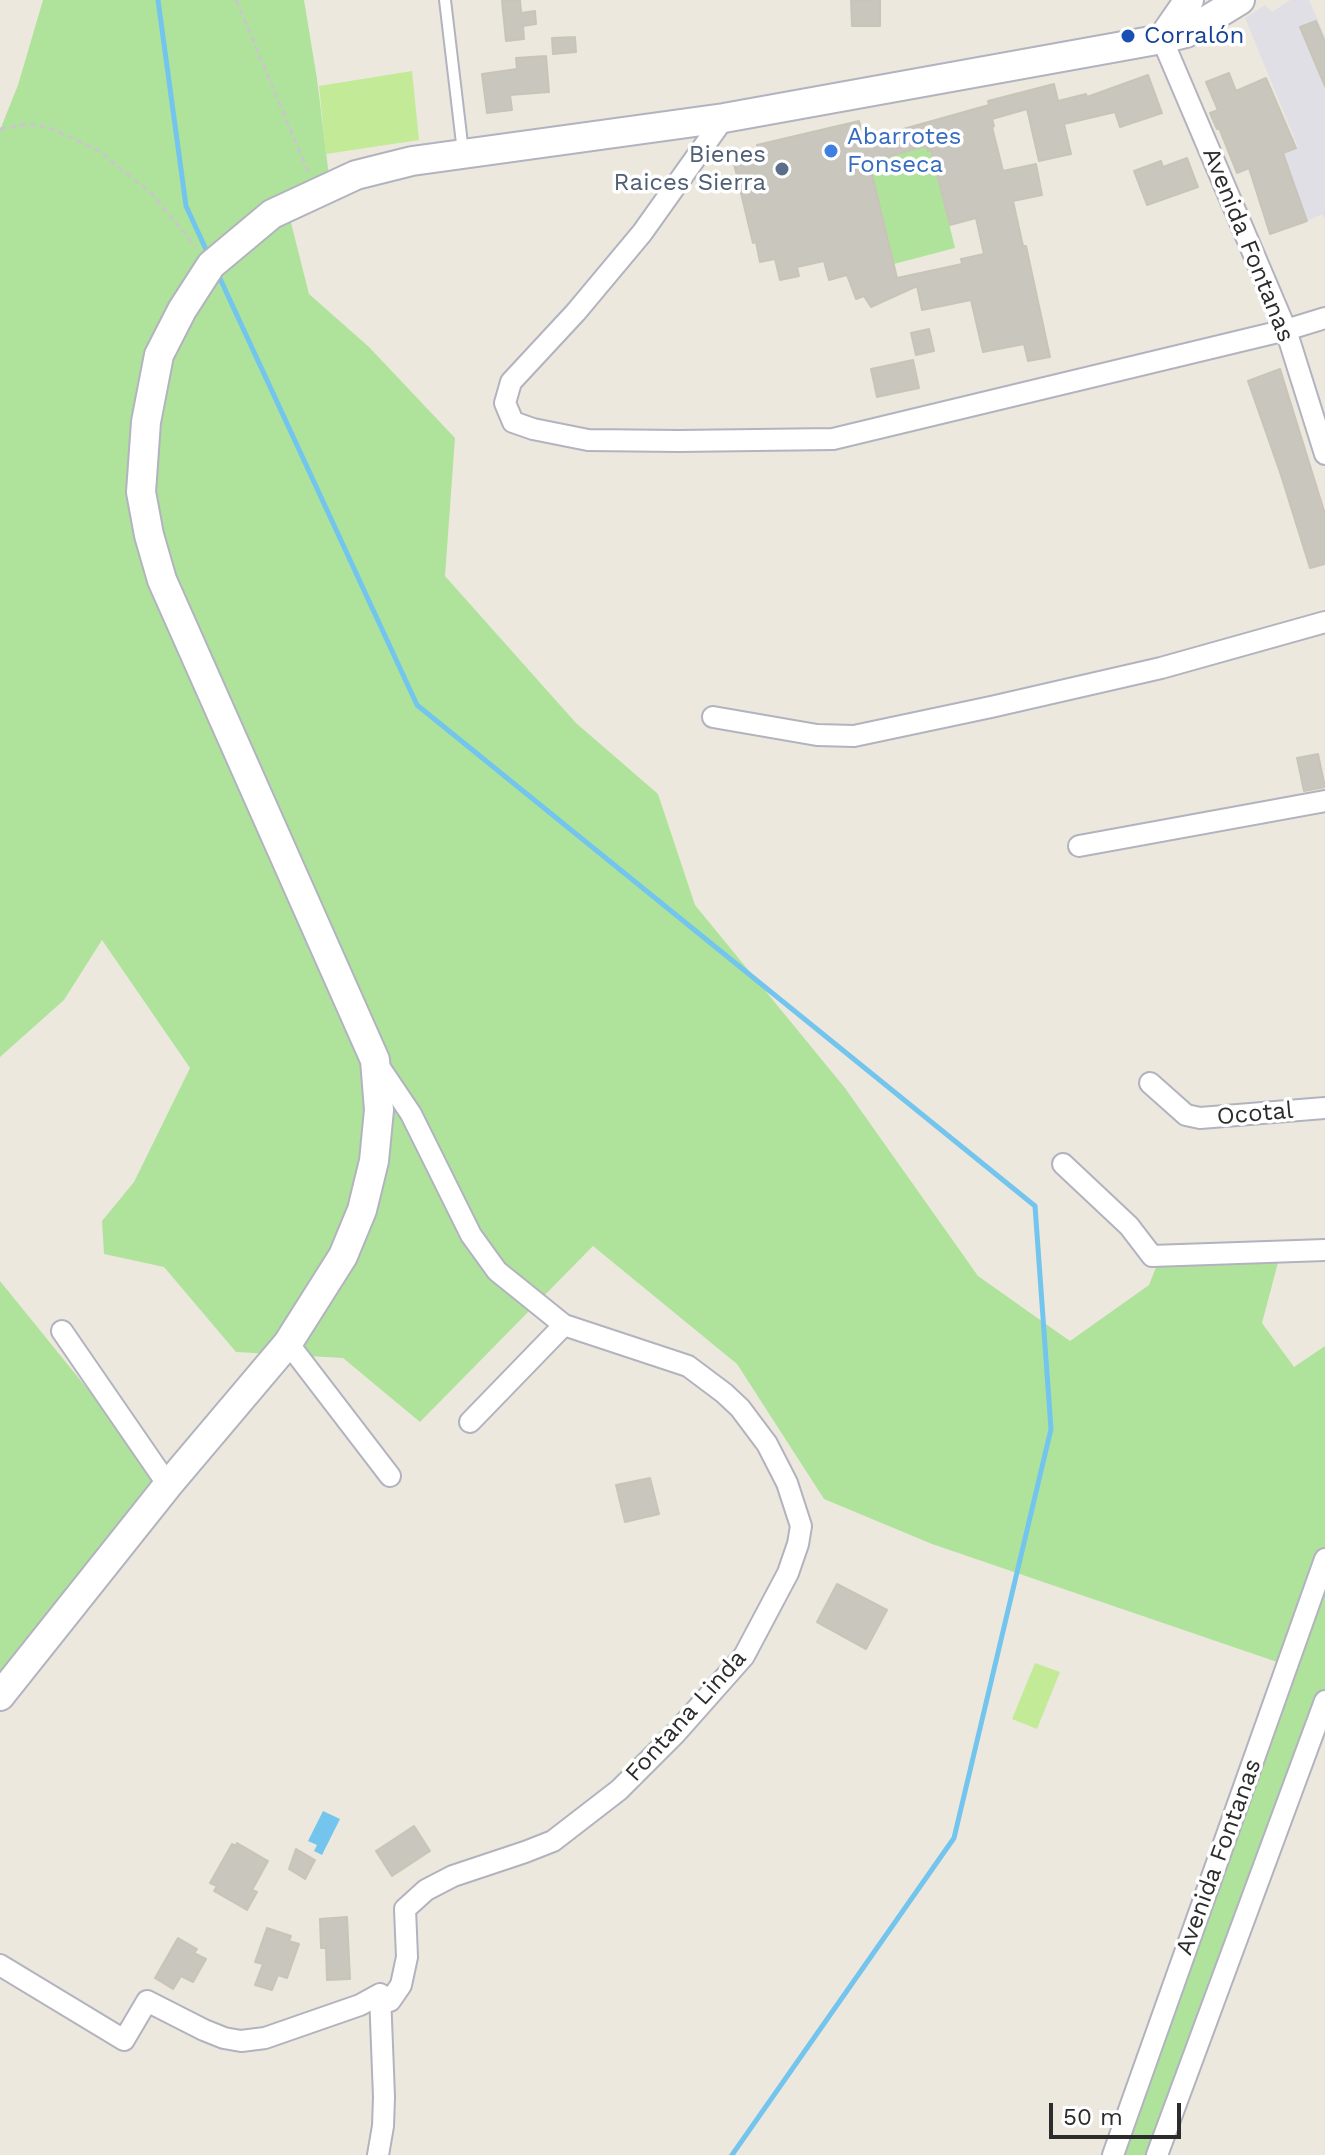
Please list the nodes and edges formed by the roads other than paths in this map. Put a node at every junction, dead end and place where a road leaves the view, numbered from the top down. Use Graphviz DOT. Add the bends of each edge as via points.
graph roads {
  1 [pos="445,0"];
  2 [pos="1189,0"];
  3 [pos="1240,0"];
  4 [pos="1162,39"];
  5 [pos="724,118"];
  6 [pos="464,154"];
  7 [pos="1325,318"];
  8 [pos="1286,330"];
  9 [pos="1325,454"];
  10 [pos="1325,622"];
  11 [pos="713,717"];
  12 [pos="1325,801"];
  13 [pos="1079,846"];
  14 [pos="375,1060"];
  15 [pos="1150,1083"];
  16 [pos="1325,1108"];
  17 [pos="1063,1164"];
  18 [pos="1325,1250"];
  19 [pos="564,1325"];
  20 [pos="62,1331"];
  21 [pos="288,1343"];
  22 [pos="470,1422"];
  23 [pos="390,1476"];
  24 [pos="168,1485"];
  25 [pos="1325,1559"];
  26 [pos="0,1696"];
  27 [pos="1325,1701"];
  28 [pos="0,1965"];
  29 [pos="380,1994"];
  30 [pos="378,2155"];
  31 [pos="1113,2155"];
  32 [pos="1157,2155"];
  1 -- 6 [label="lane"];
  2 -- 4 [label="main road"];
  3 -- 4 [label="main road" via="1186,33"];
  4 -- 5 [label="main road"];
  4 -- 8 [label="street, Avenida Fontanas"];
  5 -- 6 [label="main road"];
  5 -- 8 [label="street" via="642,233 511,382 505,403 513,422 588,440 833,439"];
  6 -- 14 [label="main road" via="356,175 272,214 211,265 159,355 146,422 141,492 162,580"];
  7 -- 8 [label="street"];
  8 -- 9 [label="street, Avenida Fontanas"];
  10 -- 11 [label="street" via="1161,668 854,736"];
  12 -- 13 [label="street"];
  14 -- 19 [label="street, Fontana Linda" via="411,1114 471,1235 497,1271"];
  14 -- 21 [label="main road" via="378,1136 362,1210 331,1278"];
  15 -- 16 [label="street, Ocotal" via="1186,1115 1200,1118"];
  17 -- 18 [label="street" via="1129,1226 1152,1256"];
  19 -- 22 [label="street"];
  19 -- 29 [label="street, Fontana Linda" via="688,1366 724,1393 778,1463 801,1526 798,1544 744,1656 619,1790 553,1841 453,1876 405,1909 407,1957 401,1985 390,2001"];
  20 -- 24 [label="street"];
  21 -- 23 [label="street"];
  21 -- 24 [label="main road"];
  24 -- 26 [label="main road"];
  25 -- 31 [label="street, Avenida Fontanas"];
  27 -- 32 [label="street, Avenida Fontanas"];
  28 -- 29 [label="street, Fontana Linda" via="124,2040 147,2001 204,2030 241,2041 265,2038"];
  29 -- 30 [label="street" via="384,2097"];
}
